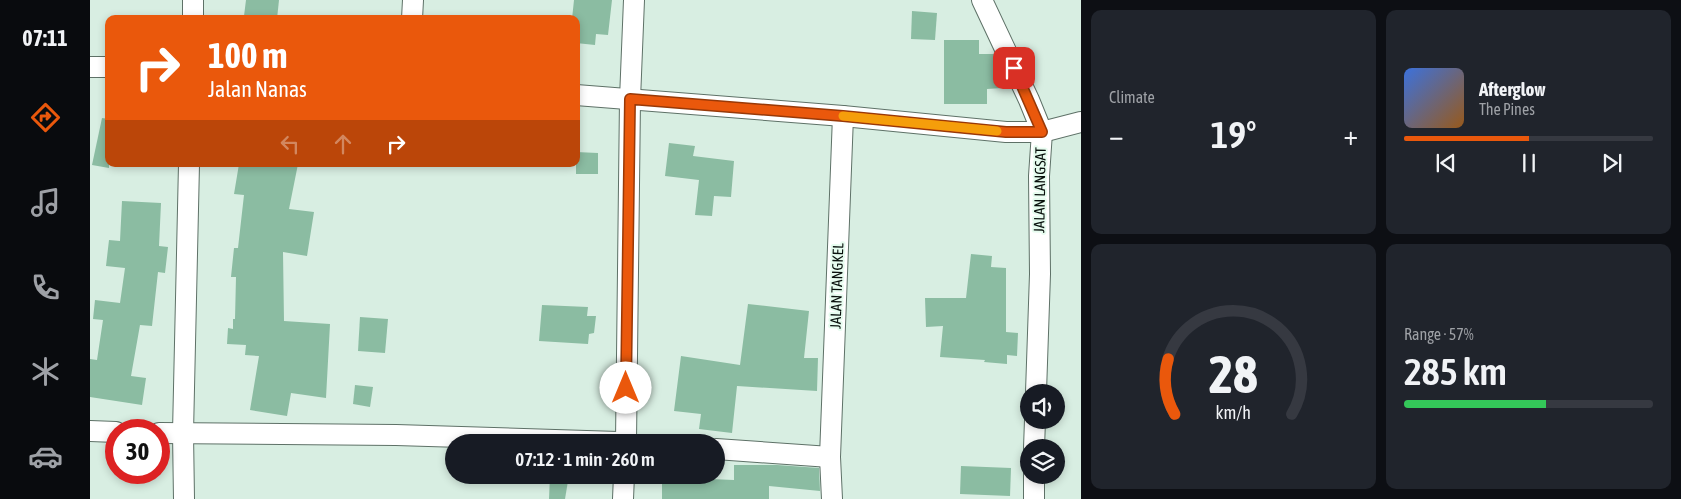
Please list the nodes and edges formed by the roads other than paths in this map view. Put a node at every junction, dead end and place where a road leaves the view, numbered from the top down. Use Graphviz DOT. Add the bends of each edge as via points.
graph roads {
  1 [pos="193,0"];
  2 [pos="413,0"];
  3 [pos="634,0"];
  4 [pos="982,0"];
  5 [pos="193,15"];
  6 [pos="412,15"];
  7 [pos="90,67"];
  8 [pos="105,67"];
  9 [pos="580,95"];
  10 [pos="630,99"];
  11 [pos="843,116"];
  12 [pos="1081,122"];
  13 [pos="1042,132"];
  14 [pos="189,167"];
  15 [pos="1036,384"];
  16 [pos="90,431"];
  17 [pos="105,432"];
  18 [pos="170,433"];
  19 [pos="183,433"];
  20 [pos="626,434"];
  21 [pos="445,437"];
  22 [pos="725,450"];
  23 [pos="830,457"];
  24 [pos="624,484"];
  25 [pos="1034,484"];
  26 [pos="184,499"];
  27 [pos="623,499"];
  28 [pos="832,499"];
  29 [pos="1034,499"];
  1 -- 5 [label="street"];
  2 -- 6 [label="street"];
  3 -- 10 [label="street"];
  4 -- 13 [label="street, JALAN LANGSAT"];
  7 -- 8 [label="street"];
  9 -- 10 [label="street"];
  10 -- 11 [label="street"];
  10 -- 20 [label="street"];
  11 -- 13 [label="street" via="1006,132"];
  11 -- 23 [label="street, JALAN TANGKEL"];
  12 -- 13 [label="street"];
  13 -- 15 [label="street, JALAN LANGSAT"];
  14 -- 19 [label="street"];
  16 -- 17 [label="street"];
  18 -- 19 [label="street"];
  19 -- 21 [label="street"];
  19 -- 26 [label="street"];
  22 -- 23 [label="street"];
  23 -- 28 [label="street, JALAN TANGKEL"];
  24 -- 27 [label="street"];
  25 -- 29 [label="street"];
}
